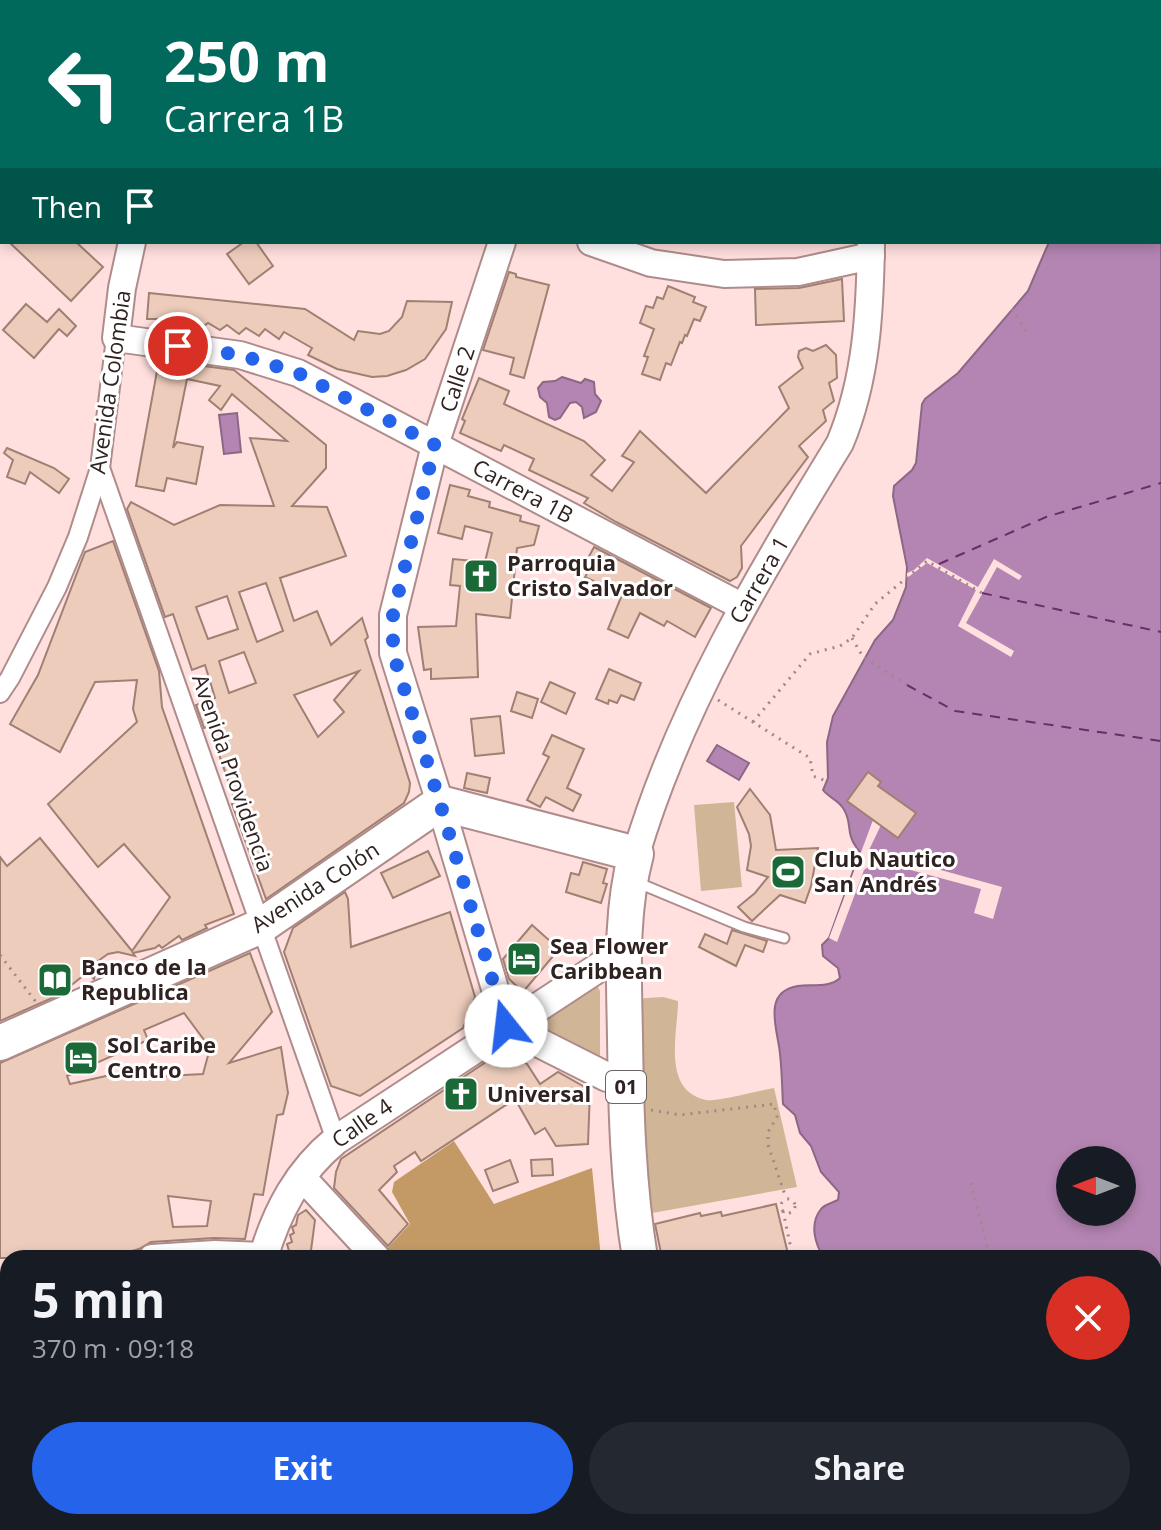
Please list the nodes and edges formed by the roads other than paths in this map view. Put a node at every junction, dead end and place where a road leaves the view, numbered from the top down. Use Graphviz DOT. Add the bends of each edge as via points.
graph roads {
  1 [pos="132,244"];
  2 [pos="501,244"];
  3 [pos="597,244"];
  4 [pos="871,249"];
  5 [pos="116,338"];
  6 [pos="435,445"];
  7 [pos="100,468"];
  8 [pos="743,607"];
  9 [pos="0,693"];
  10 [pos="440,803"];
  11 [pos="633,866"];
  12 [pos="261,926"];
  13 [pos="784,938"];
  14 [pos="615,962"];
  15 [pos="506,1026"];
  16 [pos="0,1043"];
  17 [pos="620,1086"];
  18 [pos="336,1140"];
  19 [pos="301,1176"];
  20 [pos="266,1250"];
  21 [pos="370,1250"];
  22 [pos="616,1250"];
  23 [pos="639,1250"];
  1 -- 5 [label="street, Avenida Colombia"];
  2 -- 6 [label="street, Calle 2"];
  3 -- 4 [label="street" via="651,263 724,274 798,272"];
  4 -- 8 [label="street, Carrera 1" via="869,323 851,415 840,443"];
  5 -- 6 [label="street, Carrera 1B" via="273,363"];
  5 -- 7 [label="street, Avenida Colombia"];
  6 -- 8 [label="street, Carrera 1B"];
  6 -- 10 [label="street, Calle 2" via="391,634"];
  7 -- 9 [label="street, Avenida Colombia" via="57,587"];
  7 -- 12 [label="street, Avenida Providencia"];
  8 -- 11 [label="street, Carrera 1" via="671,752"];
  10 -- 11 [label="highway"];
  10 -- 12 [label="highway, Avenida Colón"];
  10 -- 15 [label="street, Calle 2"];
  11 -- 13 [label="lane" via="744,927"];
  11 -- 14 [label="highway, Carrera 1 / 01"];
  12 -- 16 [label="highway, Avenida Colón"];
  12 -- 18 [label="street, Avenida Providencia"];
  14 -- 15 [label="main road, Calle 4"];
  14 -- 17 [label="highway, Carrera 1 / 01"];
  15 -- 17 [label="main road"];
  15 -- 18 [label="main road, Calle 4"];
  17 -- 22 [label="highway, Carrera 1 / 01" via="607,1127"];
  17 -- 23 [label="highway, Carrera 1 / 01"];
  18 -- 19 [label="main road, Calle 4"];
  19 -- 20 [label="main road, Calle 4" via="276,1218"];
  19 -- 21 [label="street"];
}
